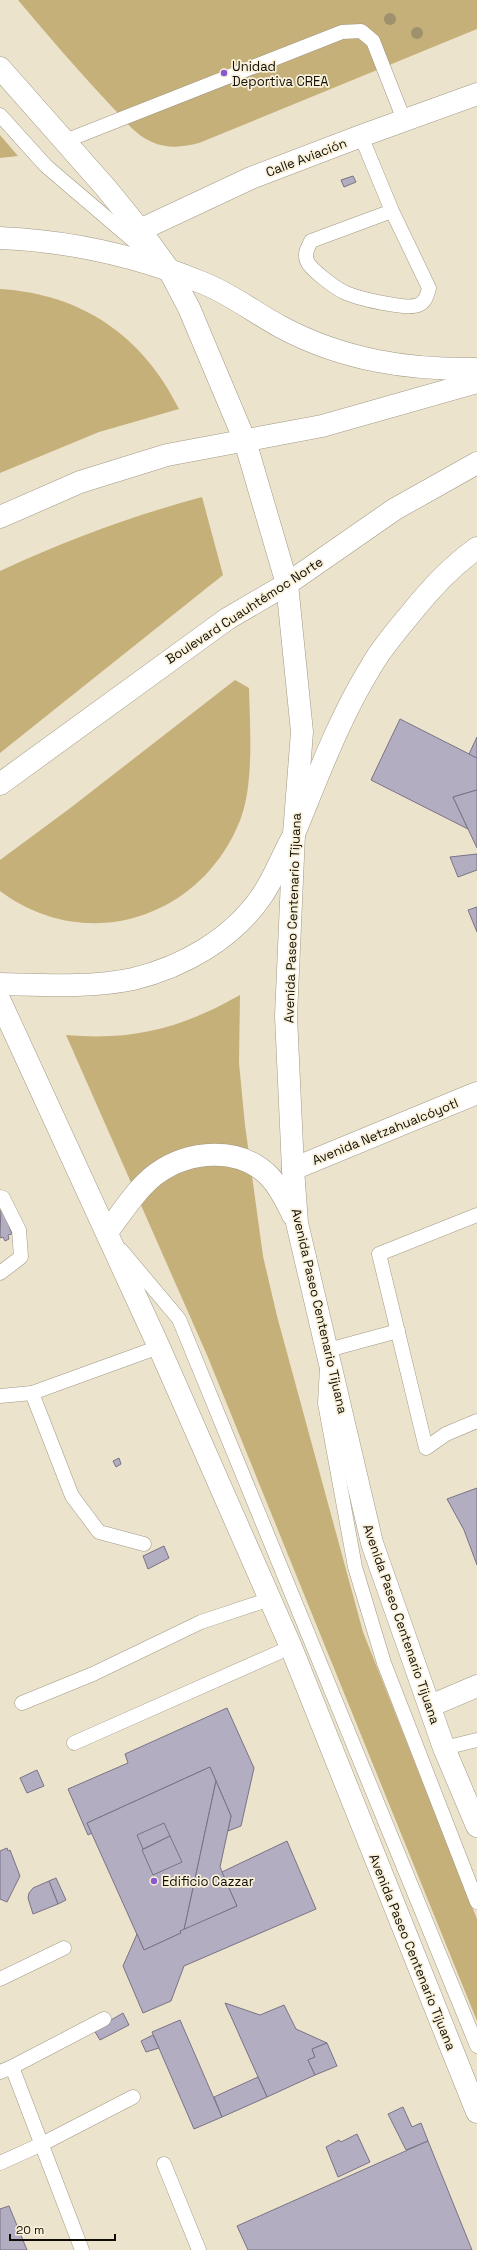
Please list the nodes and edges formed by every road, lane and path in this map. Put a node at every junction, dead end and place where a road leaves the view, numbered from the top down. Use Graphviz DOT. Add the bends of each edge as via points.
graph roads {
  1 [pos="0,68"];
  2 [pos="477,94"];
  3 [pos="0,115"];
  4 [pos="404,120"];
  5 [pos="361,136"];
  6 [pos="65,141"];
  7 [pos="392,211"];
  8 [pos="140,230"];
  9 [pos="0,238"];
  10 [pos="168,270"];
  11 [pos="477,369"];
  12 [pos="477,382"];
  13 [pos="246,441"];
  14 [pos="477,463"];
  15 [pos="0,517"];
  16 [pos="477,548"];
  17 [pos="287,584"];
  18 [pos="0,784"];
  19 [pos="294,834"];
  20 [pos="0,984"];
  21 [pos="0,1002"];
  22 [pos="477,1093"];
  23 [pos="293,1169"];
  24 [pos="0,1197"];
  25 [pos="477,1215"];
  26 [pos="297,1223"];
  27 [pos="107,1232"];
  28 [pos="0,1273"];
  29 [pos="398,1332"];
  30 [pos="159,1347"];
  31 [pos="328,1350"];
  32 [pos="32,1393"];
  33 [pos="0,1396"];
  34 [pos="477,1421"];
  35 [pos="144,1544"];
  36 [pos="270,1599"];
  37 [pos="291,1647"];
  38 [pos="477,1686"];
  39 [pos="22,1703"];
  40 [pos="430,1706"];
  41 [pos="477,1740"];
  42 [pos="74,1743"];
  43 [pos="444,1748"];
  44 [pos="477,1826"];
  45 [pos="477,1902"];
  46 [pos="64,1948"];
  47 [pos="0,1979"];
  48 [pos="104,2019"];
  49 [pos="477,2046"];
  50 [pos="6,2069"];
  51 [pos="133,2097"];
  52 [pos="477,2112"];
  53 [pos="42,2144"];
  54 [pos="0,2162"];
  55 [pos="164,2164"];
  56 [pos="82,2250"];
  57 [pos="199,2250"];
  1 -- 6 [label="main road, Avenida Paseo Centenario Tijuana"];
  2 -- 4 [label="main road, Calle Aviación"];
  3 -- 10 [label="lane" via="46,166"];
  4 -- 5 [label="main road, Calle Aviación"];
  4 -- 6 [label="lane" via="373,41 361,31 342,32"];
  5 -- 7 [label="lane"];
  5 -- 8 [label="main road, Calle Aviación" via="251,178"];
  6 -- 8 [label="main road, Avenida Paseo Centenario Tijuana"];
  7 -- 7 [label="lane" via="429,288 426,299 419,305 404,308 344,293 307,262 305,252 311,241"];
  8 -- 10 [label="main road, Avenida Paseo Centenario Tijuana"];
  9 -- 10 [label="main road" via="32,239 78,246 134,258"];
  10 -- 11 [label="main road" via="227,294 281,327 362,359 439,370"];
  10 -- 13 [label="main road, Avenida Paseo Centenario Tijuana" via="189,308"];
  12 -- 13 [label="main road" via="322,426"];
  13 -- 15 [label="main road" via="167,455 80,482"];
  13 -- 17 [label="main road, Avenida Paseo Centenario Tijuana"];
  14 -- 17 [label="main road, Boulevard Cuauhtémoc Norte" via="395,509"];
  16 -- 19 [label="main road" via="456,563 432,587 372,664 326,754"];
  17 -- 18 [label="main road, Boulevard Cuauhtémoc Norte" via="227,619"];
  17 -- 19 [label="main road, Avenida Paseo Centenario Tijuana" via="302,732"];
  19 -- 20 [label="main road" via="262,897 232,931 197,953 169,967 133,979 92,984"];
  19 -- 23 [label="main road, Avenida Paseo Centenario Tijuana" via="286,1016"];
  21 -- 27 [label="main road, Avenida Paseo Centenario Tijuana"];
  22 -- 23 [label="main road, Avenida Netzahualcóyotl"];
  23 -- 26 [label="main road, Avenida Paseo Centenario Tijuana"];
  24 -- 28 [label="lane" via="3,1198 19,1230 21,1257"];
  25 -- 29 [label="lane" via="379,1254"];
  26 -- 27 [label="main road" via="283,1195 269,1176 250,1162 232,1155 211,1154 191,1158 156,1174"];
  26 -- 31 [label="main road, Avenida Paseo Centenario Tijuana"];
  27 -- 30 [label="main road, Avenida Paseo Centenario Tijuana"];
  27 -- 49 [label="lane" via="179,1319"];
  29 -- 31 [label="lane"];
  29 -- 34 [label="lane" via="426,1448 446,1434"];
  30 -- 32 [label="lane"];
  30 -- 36 [label="main road, Avenida Paseo Centenario Tijuana"];
  31 -- 40 [label="main road, Avenida Paseo Centenario Tijuana" via="372,1543"];
  31 -- 45 [label="lane" via="324,1403 355,1567 384,1663"];
  32 -- 33 [label="lane"];
  32 -- 35 [label="lane" via="72,1496 99,1532"];
  36 -- 37 [label="main road, Avenida Paseo Centenario Tijuana"];
  36 -- 39 [label="lane" via="201,1622 93,1674"];
  37 -- 42 [label="lane"];
  37 -- 52 [label="main road, Avenida Paseo Centenario Tijuana"];
  38 -- 40 [label="main road"];
  40 -- 43 [label="main road, Avenida Paseo Centenario Tijuana"];
  41 -- 43 [label="lane"];
  43 -- 44 [label="main road, Avenida Paseo Centenario Tijuana"];
  46 -- 47 [label="lane"];
  48 -- 50 [label="lane"];
  50 -- 53 [label="lane"];
  51 -- 53 [label="lane"];
  53 -- 54 [label="lane"];
  53 -- 56 [label="lane"];
  55 -- 57 [label="lane"];
}
